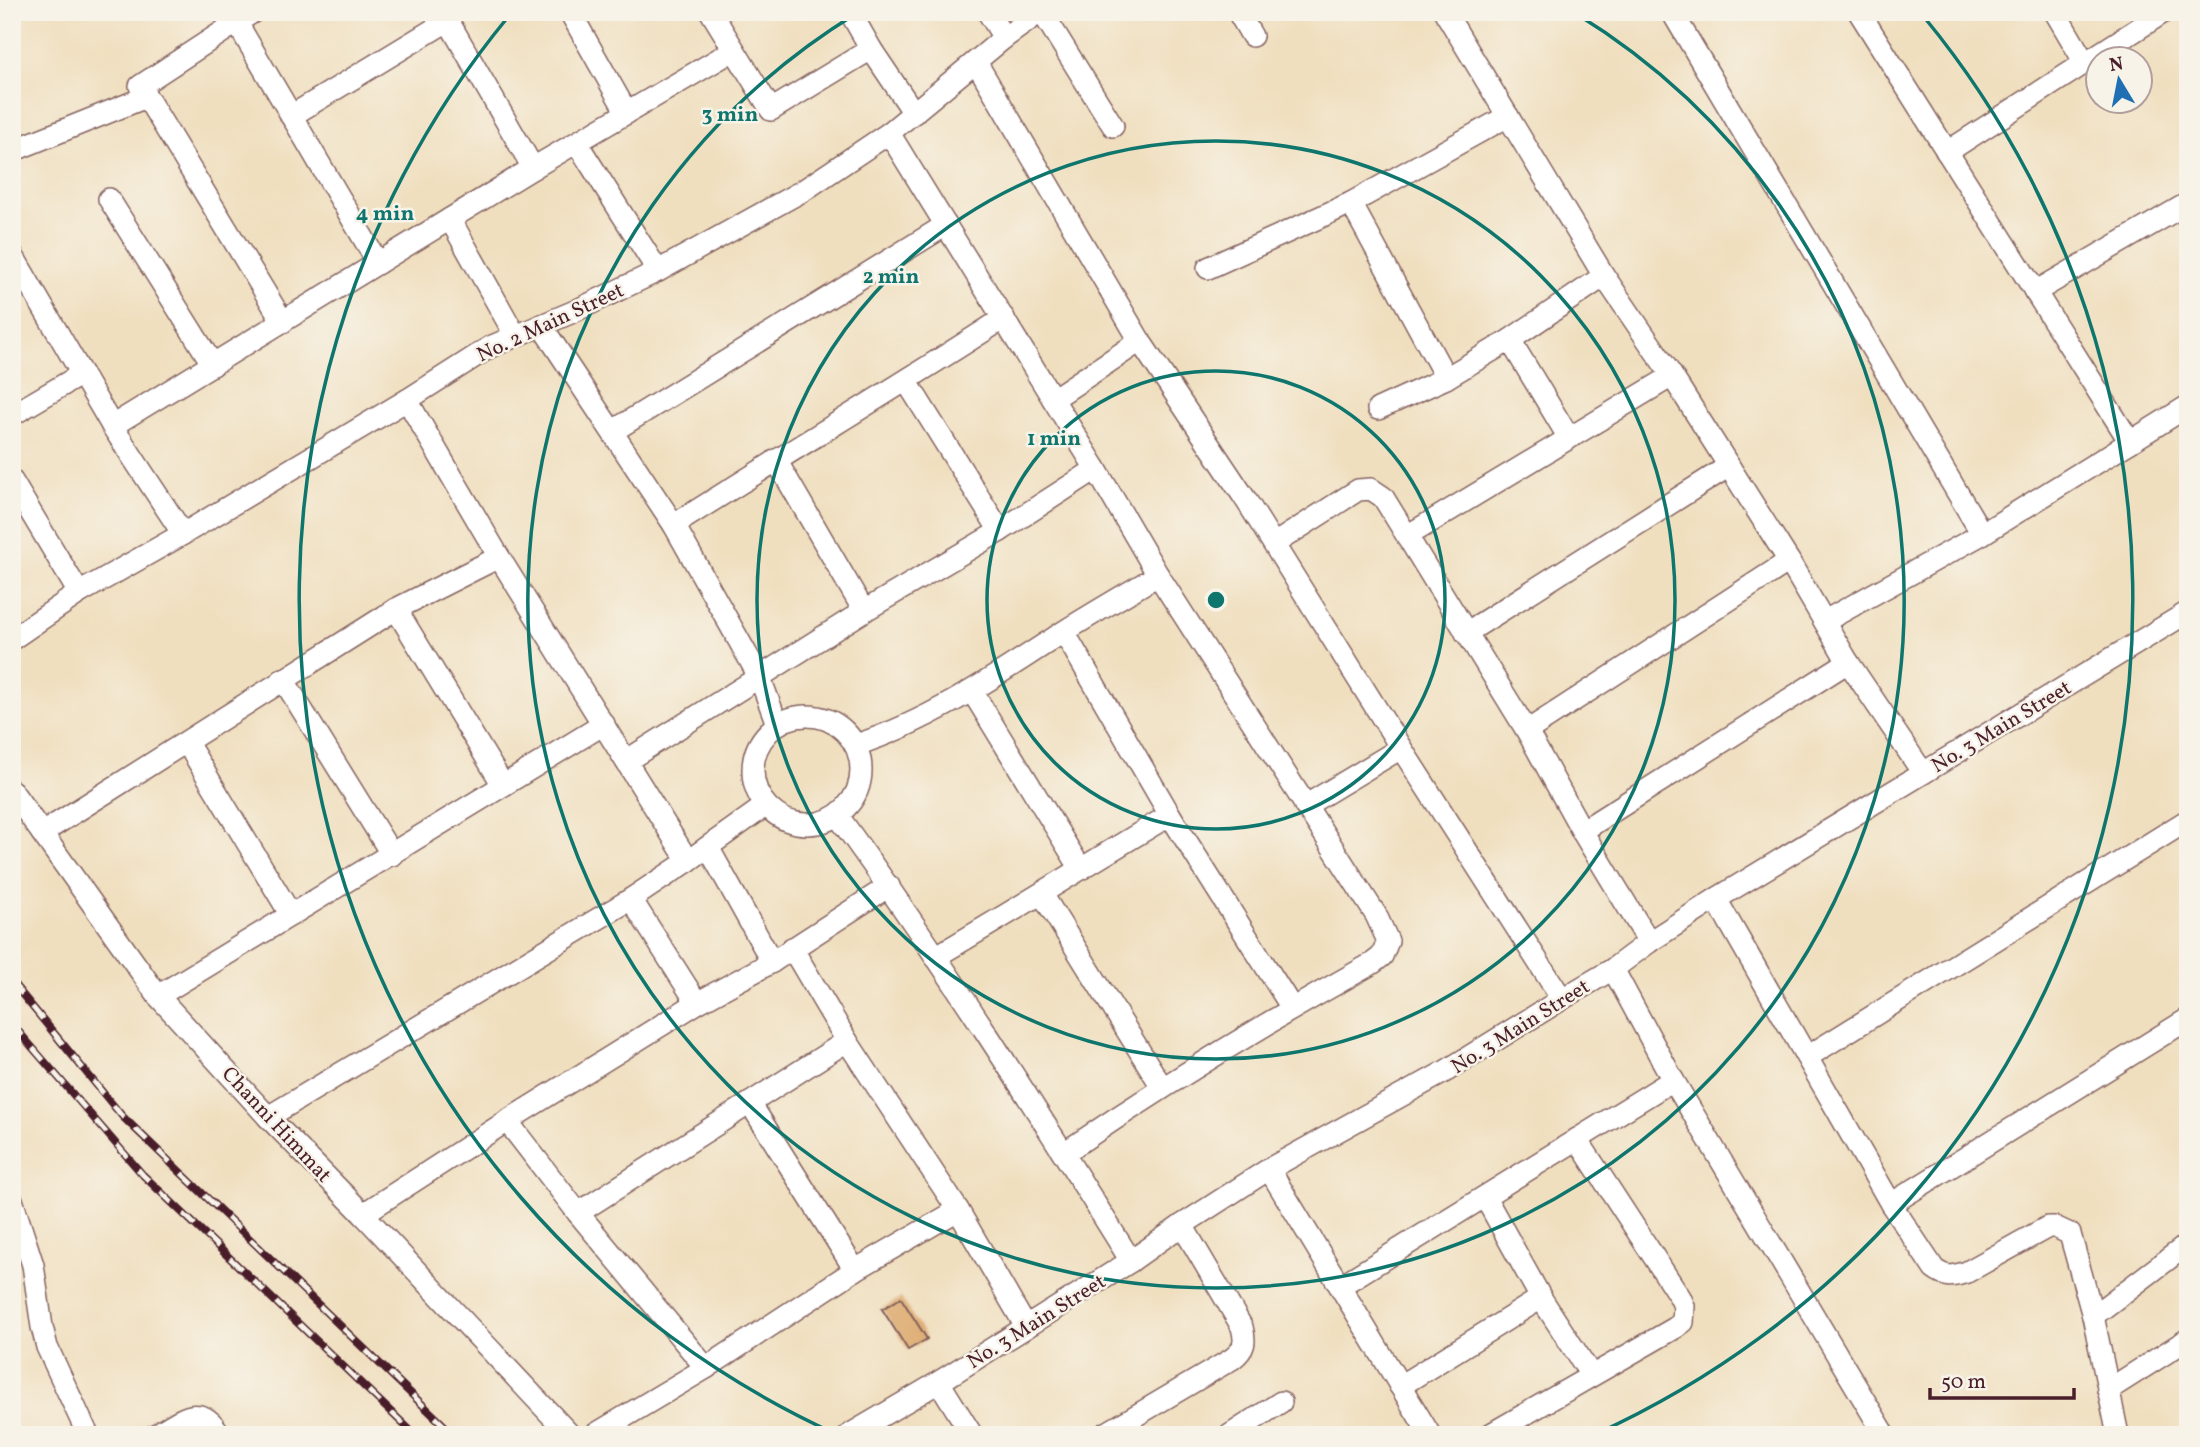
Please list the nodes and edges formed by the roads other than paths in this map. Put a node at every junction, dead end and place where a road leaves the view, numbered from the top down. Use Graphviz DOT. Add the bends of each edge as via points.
graph roads {
  1 [pos="570,12"];
  2 [pos="711,12"];
  3 [pos="850,12"];
  4 [pos="988,12"];
  5 [pos="1041,12"];
  6 [pos="1238,12"];
  7 [pos="1445,12"];
  8 [pos="1859,12"];
  9 [pos="2054,12"];
  10 [pos="2164,12"];
  11 [pos="1678,15"];
  12 [pos="446,16"];
  13 [pos="245,17"];
  14 [pos="1252,36"];
  15 [pos="1003,38"];
  16 [pos="2111,46"];
  17 [pos="871,49"];
  18 [pos="734,50"];
  19 [pos="976,62"];
  20 [pos="2084,63"];
  21 [pos="146,97"];
  22 [pos="627,113"];
  23 [pos="914,113"];
  24 [pos="291,116"];
  25 [pos="1508,116"];
  26 [pos="1113,126"];
  27 [pos="889,133"];
  28 [pos="577,143"];
  29 [pos="12,151"];
  30 [pos="1947,152"];
  31 [pos="533,169"];
  32 [pos="108,199"];
  33 [pos="1351,203"];
  34 [pos="2188,203"];
  35 [pos="450,219"];
  36 [pos="946,225"];
  37 [pos="12,254"];
  38 [pos="379,263"];
  39 [pos="1208,268"];
  40 [pos="658,271"];
  41 [pos="1604,276"];
  42 [pos="2035,292"];
  43 [pos="1004,318"];
  44 [pos="283,322"];
  45 [pos="541,325"];
  46 [pos="515,335"];
  47 [pos="1510,340"];
  48 [pos="1140,341"];
  49 [pos="213,365"];
  50 [pos="82,374"];
  51 [pos="1672,376"];
  52 [pos="1446,378"];
  53 [pos="906,382"];
  54 [pos="1054,399"];
  55 [pos="407,400"];
  56 [pos="2188,406"];
  57 [pos="1378,409"];
  58 [pos="12,415"];
  59 [pos="112,426"];
  60 [pos="613,431"];
  61 [pos="1569,439"];
  62 [pos="2130,442"];
  63 [pos="776,460"];
  64 [pos="1729,466"];
  65 [pos="1096,470"];
  66 [pos="12,481"];
  67 [pos="674,525"];
  68 [pos="1000,531"];
  69 [pos="183,534"];
  70 [pos="1982,534"];
  71 [pos="1406,536"];
  72 [pos="1274,544"];
  73 [pos="499,557"];
  74 [pos="1789,561"];
  75 [pos="1158,575"];
  76 [pos="79,593"];
  77 [pos="396,609"];
  78 [pos="864,611"];
  79 [pos="2188,612"];
  80 [pos="1825,621"];
  81 [pos="1064,632"];
  82 [pos="1466,633"];
  83 [pos="12,639"];
  84 [pos="1848,662"];
  85 [pos="760,678"];
  86 [pos="283,679"];
  87 [pos="971,691"];
  88 [pos="604,724"];
  89 [pos="777,724"];
  90 [pos="1527,731"];
  91 [pos="187,743"];
  92 [pos="856,745"];
  93 [pos="1401,748"];
  94 [pos="626,761"];
  95 [pos="1923,773"];
  96 [pos="503,785"];
  97 [pos="12,791"];
  98 [pos="765,806"];
  99 [pos="1305,806"];
  100 [pos="838,816"];
  101 [pos="1170,816"];
  102 [pos="2187,823"];
  103 [pos="1582,831"];
  104 [pos="42,833"];
  105 [pos="708,847"];
  106 [pos="392,855"];
  107 [pos="688,861"];
  108 [pos="1081,869"];
  109 [pos="889,886"];
  110 [pos="1042,894"];
  111 [pos="631,899"];
  112 [pos="1716,899"];
  113 [pos="291,915"];
  114 [pos="1649,943"];
  115 [pos="792,948"];
  116 [pos="935,957"];
  117 [pos="772,962"];
  118 [pos="1613,970"];
  119 [pos="158,996"];
  120 [pos="1562,999"];
  121 [pos="697,1003"];
  122 [pos="1292,1008"];
  123 [pos="2188,1019"];
  124 [pos="847,1041"];
  125 [pos="1807,1057"];
  126 [pos="1673,1080"];
  127 [pos="1162,1087"];
  128 [pos="750,1103"];
  129 [pos="268,1117"];
  130 [pos="507,1121"];
  131 [pos="1577,1139"];
  132 [pos="1063,1153"];
  133 [pos="1269,1169"];
  134 [pos="1485,1197"];
  135 [pos="12,1199"];
  136 [pos="1891,1204"];
  137 [pos="958,1210"];
  138 [pos="578,1213"];
  139 [pos="363,1214"];
  140 [pos="1182,1224"];
  141 [pos="2188,1244"];
  142 [pos="1131,1261"];
  143 [pos="855,1270"];
  144 [pos="1340,1286"];
  145 [pos="1541,1298"];
  146 [pos="2093,1317"];
  147 [pos="1026,1327"];
  148 [pos="2188,1339"];
  149 [pos="706,1368"];
  150 [pos="1591,1375"];
  151 [pos="939,1382"];
  152 [pos="1401,1386"];
  153 [pos="2108,1390"];
  154 [pos="1281,1402"];
  155 [pos="88,1435"];
  156 [pos="155,1435"];
  157 [pos="220,1435"];
  158 [pos="570,1435"];
  159 [pos="594,1435"];
  160 [pos="849,1435"];
  161 [pos="972,1435"];
  162 [pos="1102,1435"];
  163 [pos="1230,1435"];
  164 [pos="1430,1435"];
  165 [pos="1489,1435"];
  166 [pos="1885,1435"];
  167 [pos="2118,1435"];
  1 -- 22 [label="street"];
  2 -- 18 [label="street"];
  3 -- 17 [label="street"];
  4 -- 15 [label="street"];
  5 -- 15 [label="street, No. 2 Main Street"];
  5 -- 26 [label="street"];
  6 -- 14 [label="street"];
  7 -- 25 [label="street"];
  8 -- 30 [label="street"];
  9 -- 20 [label="street"];
  10 -- 16 [label="street"];
  11 -- 70 [label="street"];
  12 -- 24 [label="street"];
  12 -- 31 [label="street"];
  13 -- 21 [label="street" via="140,86"];
  13 -- 24 [label="street"];
  15 -- 19 [label="street, No. 2 Main Street"];
  17 -- 18 [label="street" via="771,110"];
  17 -- 23 [label="street"];
  18 -- 22 [label="street"];
  19 -- 23 [label="street, No. 2 Main Street"];
  19 -- 48 [label="street"];
  20 -- 30 [label="street"];
  21 -- 29 [label="street"];
  21 -- 44 [label="street"];
  22 -- 28 [label="street"];
  23 -- 27 [label="street, No. 2 Main Street"];
  24 -- 38 [label="street"];
  25 -- 33 [label="street"];
  25 -- 41 [label="street"];
  27 -- 36 [label="street"];
  27 -- 40 [label="street, No. 2 Main Street" via="804,190"];
  28 -- 31 [label="street"];
  28 -- 40 [label="street"];
  30 -- 42 [label="street"];
  31 -- 35 [label="street"];
  32 -- 49 [label="street"];
  33 -- 39 [label="street"];
  33 -- 52 [label="street"];
  34 -- 42 [label="street"];
  35 -- 38 [label="street"];
  35 -- 46 [label="street"];
  36 -- 43 [label="street"];
  36 -- 60 [label="street"];
  37 -- 50 [label="street"];
  38 -- 44 [label="street"];
  40 -- 45 [label="street, No. 2 Main Street"];
  41 -- 47 [label="street"];
  41 -- 51 [label="street"];
  42 -- 62 [label="street"];
  43 -- 53 [label="street"];
  43 -- 54 [label="street"];
  44 -- 49 [label="street"];
  45 -- 46 [label="street, No. 2 Main Street"];
  45 -- 60 [label="street"];
  46 -- 55 [label="street, No. 2 Main Street"];
  47 -- 52 [label="street"];
  47 -- 61 [label="street"];
  48 -- 54 [label="street"];
  48 -- 72 [label="street"];
  49 -- 59 [label="street"];
  50 -- 58 [label="street"];
  50 -- 59 [label="street"];
  51 -- 61 [label="street"];
  51 -- 64 [label="street"];
  52 -- 57 [label="street"];
  53 -- 63 [label="street"];
  53 -- 68 [label="street"];
  54 -- 65 [label="street"];
  55 -- 69 [label="street, No. 2 Main Street"];
  55 -- 73 [label="street"];
  56 -- 62 [label="street"];
  59 -- 69 [label="street"];
  60 -- 67 [label="street"];
  61 -- 71 [label="street"];
  62 -- 70 [label="street"];
  63 -- 67 [label="street"];
  63 -- 78 [label="street"];
  64 -- 74 [label="street"];
  64 -- 82 [label="street"];
  65 -- 68 [label="street"];
  65 -- 75 [label="street"];
  66 -- 76 [label="street"];
  67 -- 85 [label="street"];
  68 -- 78 [label="street"];
  69 -- 76 [label="street, No. 2 Main Street"];
  70 -- 80 [label="street"];
  71 -- 72 [label="street" via="1383,497 1371,489 1358,490"];
  71 -- 82 [label="street"];
  72 -- 93 [label="street"];
  73 -- 77 [label="street"];
  73 -- 88 [label="street"];
  74 -- 80 [label="street"];
  74 -- 90 [label="street"];
  75 -- 81 [label="street"];
  75 -- 99 [label="street"];
  76 -- 83 [label="street, No. 2 Main Street"];
  77 -- 86 [label="street"];
  77 -- 96 [label="street"];
  78 -- 85 [label="street"];
  79 -- 95 [label="street, No. 3 Main Street"];
  80 -- 84 [label="street"];
  81 -- 87 [label="street"];
  81 -- 101 [label="street"];
  82 -- 90 [label="street"];
  84 -- 95 [label="street"];
  84 -- 103 [label="street"];
  85 -- 89 [label="street"];
  85 -- 94 [label="street"];
  86 -- 91 [label="street"];
  86 -- 106 [label="street"];
  87 -- 92 [label="street" via="912,724"];
  87 -- 108 [label="street"];
  88 -- 94 [label="street"];
  88 -- 96 [label="street"];
  89 -- 92 [label="street" via="805,715 835,723"];
  89 -- 98 [label="street" via="757,748 752,778"];
  90 -- 103 [label="street"];
  91 -- 104 [label="street"];
  91 -- 113 [label="street"];
  92 -- 100 [label="street" via="862,776 849,805"];
  93 -- 99 [label="street"];
  93 -- 120 [label="street"];
  94 -- 107 [label="street"];
  95 -- 112 [label="street, No. 3 Main Street"];
  96 -- 106 [label="street"];
  97 -- 104 [label="street, Channi Himmat"];
  98 -- 100 [label="street" via="792,823 823,823"];
  98 -- 105 [label="street"];
  99 -- 122 [label="street" via="1388,941 1373,963"];
  100 -- 109 [label="street"];
  101 -- 108 [label="street"];
  101 -- 122 [label="street"];
  102 -- 125 [label="street"];
  103 -- 114 [label="street"];
  104 -- 119 [label="street, Channi Himmat"];
  105 -- 107 [label="street"];
  105 -- 117 [label="street"];
  106 -- 113 [label="street"];
  107 -- 111 [label="street"];
  108 -- 110 [label="street"];
  109 -- 115 [label="street"];
  109 -- 116 [label="street"];
  110 -- 116 [label="street"];
  110 -- 127 [label="street"];
  111 -- 121 [label="street"];
  111 -- 129 [label="street"];
  112 -- 114 [label="street, No. 3 Main Street"];
  112 -- 125 [label="street"];
  113 -- 119 [label="street"];
  114 -- 118 [label="street, No. 3 Main Street"];
  115 -- 117 [label="street"];
  115 -- 124 [label="street"];
  116 -- 132 [label="street"];
  117 -- 121 [label="street"];
  118 -- 120 [label="street, No. 3 Main Street"];
  118 -- 126 [label="street"];
  119 -- 129 [label="street, Channi Himmat"];
  120 -- 133 [label="street, No. 3 Main Street" via="1446,1072"];
  121 -- 130 [label="street"];
  122 -- 127 [label="street"];
  123 -- 136 [label="street"];
  124 -- 128 [label="street"];
  124 -- 137 [label="street"];
  125 -- 136 [label="street"];
  126 -- 131 [label="street"];
  126 -- 166 [label="street"];
  127 -- 132 [label="street"];
  128 -- 138 [label="street"];
  128 -- 143 [label="street"];
  129 -- 139 [label="street, Channi Himmat"];
  130 -- 138 [label="street"];
  130 -- 139 [label="street"];
  131 -- 134 [label="street"];
  131 -- 150 [label="street" via="1684,1306 1683,1322 1675,1328"];
  132 -- 142 [label="street"];
  133 -- 140 [label="street, No. 3 Main Street"];
  133 -- 144 [label="street"];
  134 -- 144 [label="street"];
  134 -- 145 [label="street"];
  135 -- 155 [label="street" via="33,1265 47,1347"];
  136 -- 146 [label="street" via="1942,1276 1967,1272 2048,1227 2064,1230 2073,1240"];
  137 -- 143 [label="street"];
  137 -- 147 [label="street"];
  138 -- 149 [label="street"];
  139 -- 158 [label="street, Channi Himmat"];
  140 -- 142 [label="street, No. 3 Main Street"];
  140 -- 162 [label="street" via="1242,1327 1244,1346 1232,1359"];
  141 -- 146 [label="street"];
  142 -- 147 [label="street, No. 3 Main Street"];
  143 -- 149 [label="street"];
  144 -- 152 [label="street"];
  145 -- 150 [label="street"];
  145 -- 152 [label="street"];
  146 -- 153 [label="street"];
  147 -- 151 [label="street, No. 3 Main Street"];
  148 -- 153 [label="street"];
  149 -- 159 [label="street"];
  150 -- 165 [label="street"];
  151 -- 160 [label="street, No. 3 Main Street"];
  151 -- 161 [label="street"];
  152 -- 164 [label="street"];
  153 -- 167 [label="street"];
  154 -- 163 [label="street"];
  156 -- 157 [label="street" via="192,1415 205,1415"];
}
